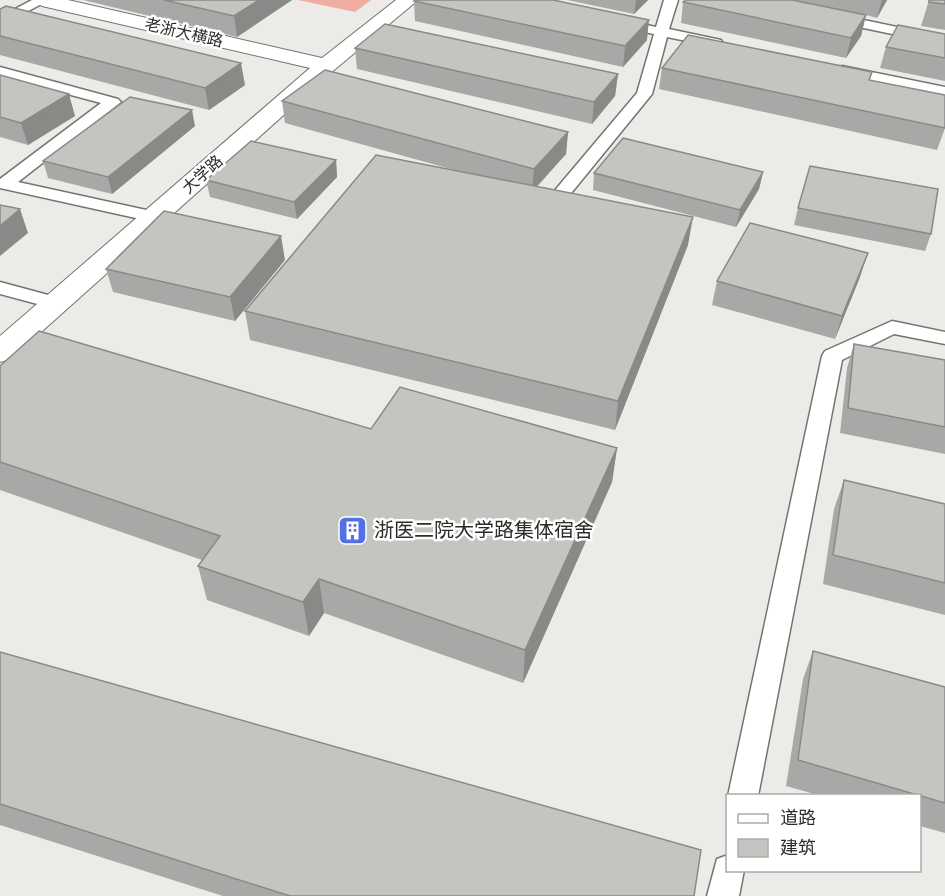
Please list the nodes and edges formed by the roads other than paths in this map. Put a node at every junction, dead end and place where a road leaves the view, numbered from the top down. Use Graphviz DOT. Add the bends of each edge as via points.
graph roads {
  1 [pos="42,0"];
  2 [pos="408,0"];
  3 [pos="671,0"];
  4 [pos="817,14"];
  5 [pos="607,20"];
  6 [pos="0,22"];
  7 [pos="662,31"];
  8 [pos="945,41"];
  9 [pos="730,46"];
  10 [pos="326,65"];
  11 [pos="832,68"];
  12 [pos="0,71"];
  13 [pos="945,92"];
  14 [pos="562,193"];
  15 [pos="154,217"];
  16 [pos="0,288"];
  17 [pos="56,303"];
  18 [pos="945,338"];
  19 [pos="0,352"];
  20 [pos="743,794"];
  21 [pos="728,872"];
  22 [pos="723,896"];
  1 -- 6 [label="lane"];
  1 -- 10 [label="street, 老浙大横路"];
  2 -- 10 [label="street, 大学路"];
  3 -- 7 [label="lane"];
  4 -- 8 [label="lane"];
  5 -- 7 [label="lane"];
  7 -- 9 [label="lane"];
  7 -- 14 [label="lane" via="644,94"];
  10 -- 15 [label="street, 大学路"];
  11 -- 13 [label="lane"];
  12 -- 15 [label="lane" via="113,102 4,184"];
  15 -- 17 [label="street, 大学路"];
  16 -- 17 [label="lane"];
  17 -- 19 [label="street, 大学路"];
  18 -- 20 [label="lane" via="892,327 832,356"];
  21 -- 22 [label="lane"];
}
